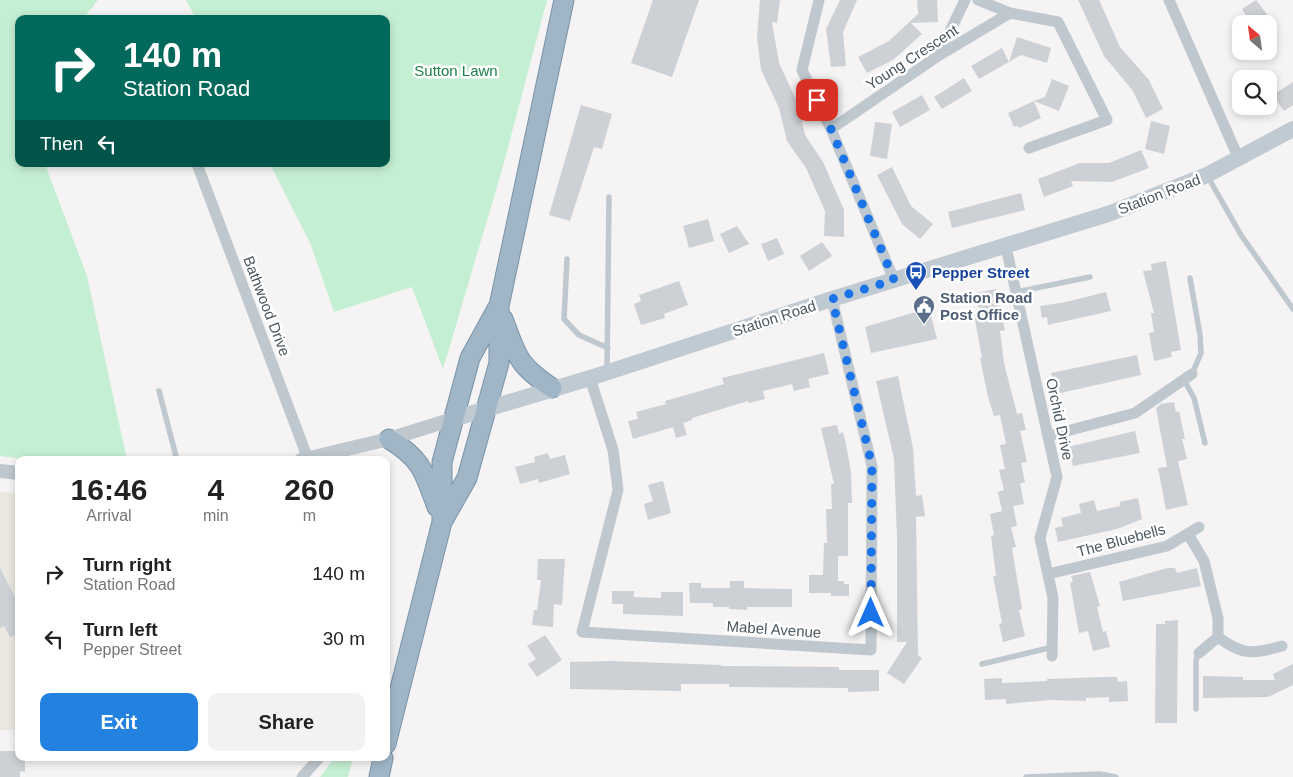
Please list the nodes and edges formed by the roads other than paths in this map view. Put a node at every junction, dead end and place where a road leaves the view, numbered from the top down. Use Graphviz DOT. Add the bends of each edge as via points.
graph roads {
  1 [pos="564,0"];
  2 [pos="819,0"];
  3 [pos="965,0"];
  4 [pos="978,0"];
  5 [pos="1169,0"];
  6 [pos="1010,13"];
  7 [pos="938,56"];
  8 [pos="1293,128"];
  9 [pos="831,129"];
  10 [pos="1029,148"];
  11 [pos="1238,157"];
  12 [pos="198,167"];
  13 [pos="1207,175"];
  14 [pos="609,198"];
  15 [pos="1006,247"];
  16 [pos="568,259"];
  17 [pos="1090,277"];
  18 [pos="1190,278"];
  19 [pos="894,280"];
  20 [pos="1016,292"];
  21 [pos="832,299"];
  22 [pos="499,306"];
  23 [pos="1293,309"];
  24 [pos="608,348"];
  25 [pos="607,372"];
  26 [pos="1188,377"];
  27 [pos="590,378"];
  28 [pos="552,388"];
  29 [pos="159,391"];
  30 [pos="488,408"];
  31 [pos="454,419"];
  32 [pos="1048,436"];
  33 [pos="389,438"];
  34 [pos="1204,443"];
  35 [pos="176,456"];
  36 [pos="304,456"];
  37 [pos="317,456"];
  38 [pos="0,471"];
  39 [pos="15,473"];
  40 [pos="442,522"];
  41 [pos="1199,526"];
  42 [pos="1188,534"];
  43 [pos="1048,574"];
  44 [pos="1218,637"];
  45 [pos="1282,646"];
  46 [pos="1053,651"];
  47 [pos="1199,653"];
  48 [pos="982,664"];
  49 [pos="1196,709"];
  50 [pos="390,728"];
  51 [pos="316,761"];
  52 [pos="382,761"];
  53 [pos="302,777"];
  54 [pos="379,777"];
  55 [pos="1026,777"];
  56 [pos="1116,777"];
  1 -- 22 [label="highway"];
  2 -- 9 [label="street" via="802,70"];
  3 -- 7 [label="street"];
  4 -- 6 [label="street"];
  5 -- 11 [label="street"];
  6 -- 7 [label="street, Young Crescent"];
  6 -- 10 [label="street" via="1058,22 1107,120"];
  7 -- 9 [label="street, Young Crescent"];
  8 -- 11 [label="main road, Station Road"];
  9 -- 19 [label="street"];
  11 -- 13 [label="main road, Station Road"];
  12 -- 36 [label="street, Bathwood Drive"];
  13 -- 15 [label="main road, Station Road" via="1108,214"];
  13 -- 23 [label="lane" via="1241,235"];
  14 -- 24 [label="lane"];
  15 -- 19 [label="main road, Station Road"];
  15 -- 20 [label="street, Orchid Drive"];
  16 -- 24 [label="lane" via="564,319 578,335"];
  17 -- 20 [label="lane"];
  18 -- 26 [label="lane" via="1201,353"];
  19 -- 21 [label="main road, Station Road"];
  20 -- 32 [label="street, Orchid Drive"];
  21 -- 25 [label="main road, Station Road"];
  21 -- 27 [label="street, Mabel Avenue" via="872,466 870,650 582,632 618,490 613,450"];
  22 -- 28 [label="highway" via="524,368"];
  22 -- 30 [label="highway" via="499,363"];
  22 -- 31 [label="highway" via="470,358"];
  24 -- 25 [label="lane"];
  25 -- 27 [label="main road, Station Road"];
  26 -- 32 [label="street" via="1135,413"];
  26 -- 34 [label="lane"];
  27 -- 28 [label="main road, Station Road"];
  28 -- 30 [label="main road, Station Road"];
  29 -- 35 [label="lane"];
  30 -- 31 [label="main road, Station Road"];
  30 -- 40 [label="highway" via="467,478"];
  31 -- 33 [label="street, Station Road"];
  31 -- 40 [label="highway" via="441,470"];
  32 -- 43 [label="street, Orchid Drive" via="1057,477 1040,538"];
  33 -- 37 [label="street, Station Road"];
  33 -- 40 [label="highway" via="420,464"];
  38 -- 39 [label="street"];
  40 -- 50 [label="highway"];
  41 -- 42 [label="street, The Bluebells"];
  42 -- 43 [label="street, The Bluebells" via="1167,546"];
  42 -- 44 [label="street" via="1204,561 1218,618"];
  43 -- 46 [label="street, Orchid Drive" via="1053,598"];
  44 -- 45 [label="street" via="1234,649 1258,653"];
  44 -- 47 [label="street"];
  46 -- 48 [label="lane"];
  47 -- 49 [label="lane" via="1196,660"];
  51 -- 53 [label="street"];
  52 -- 54 [label="highway"];
  55 -- 56 [label="lane" via="1100,774"];
}
